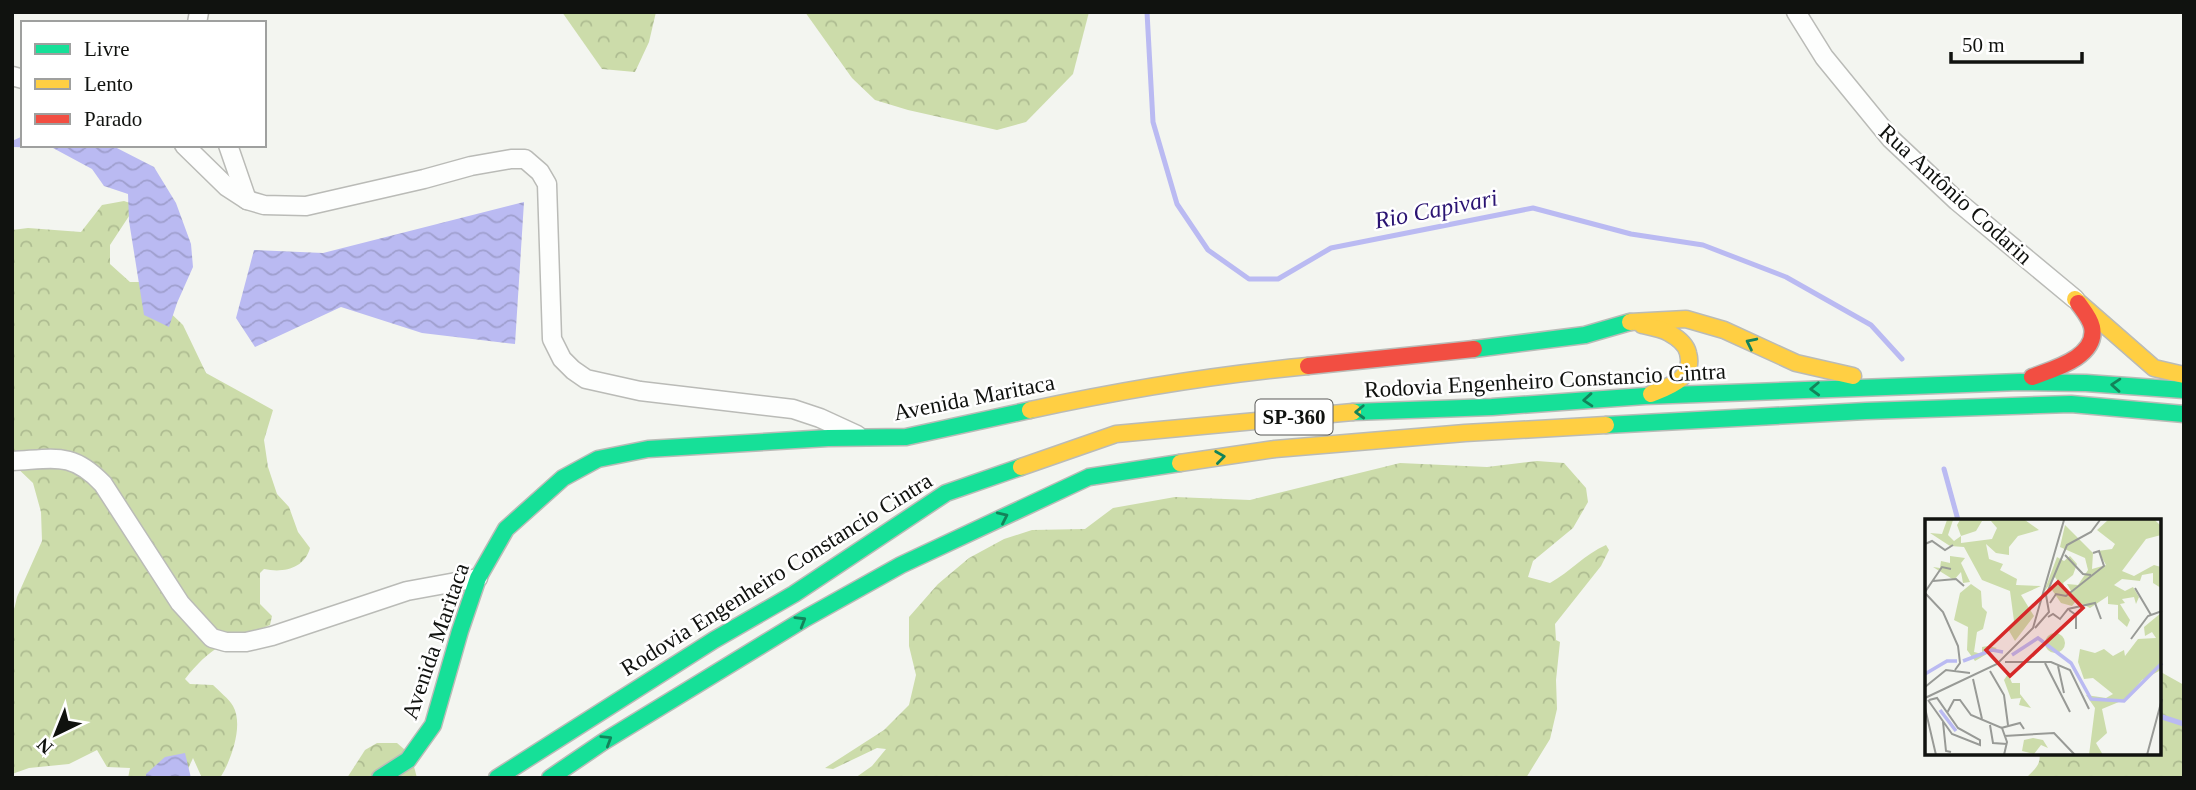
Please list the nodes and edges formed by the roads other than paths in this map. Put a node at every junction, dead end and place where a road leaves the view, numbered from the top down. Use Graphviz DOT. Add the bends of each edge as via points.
graph roads {
  1 [pos="1796,12"];
  2 [pos="186,147"];
  3 [pos="229,147"];
  4 [pos="247,200"];
  5 [pos="2075,299"];
  6 [pos="1630,322"];
  7 [pos="2184,375"];
  8 [pos="2020,382"];
  9 [pos="1910,385"];
  10 [pos="2184,390"];
  11 [pos="1645,396"];
  12 [pos="2184,414"];
  13 [pos="863,438"];
  14 [pos="12,461"];
  15 [pos="478,578"];
  16 [pos="380,778"];
  17 [pos="497,778"];
  18 [pos="550,778"];
  1 -- 5 [label="street, Rua Antônio Codarin" via="1824,57 1891,139"];
  2 -- 4 [label="street"];
  3 -- 4 [label="street"];
  4 -- 13 [label="street" via="306,206 471,166 525,159 547,184 552,339 573,370 586,379 640,391 793,410"];
  5 -- 7 [label="main road" via="2154,368"];
  5 -- 8 [label="main road" via="2092,326 2091,341 2076,359"];
  9 -- 6 [label="main road, Avenida Maritaca, one-way" via="1796,363 1724,330 1686,319"];
  6 -- 11 [label="main road" via="1668,332 1686,345 1690,363 1674,385"];
  6 -- 13 [label="main road, Avenida Maritaca" via="1532,343 1238,373 1095,396 906,437"];
  8 -- 9 [label="main road, Rodovia Engenheiro Constancio Cintra / SP-360"];
  10 -- 8 [label="main road, Rodovia Engenheiro Constancio Cintra / SP-360, one-way"];
  9 -- 11 [label="main road, Rodovia Engenheiro Constancio Cintra / SP-360, one-way"];
  11 -- 17 [label="main road, Rodovia Engenheiro Constancio Cintra / SP-360, one-way" via="1332,413 1116,434 946,492 794,594"];
  18 -- 12 [label="main road, Rodovia Engenheiro Constancio Cintra / SP-360, one-way" via="770,640 901,565 1089,477 1275,449 1479,432 2071,404"];
  13 -- 15 [label="main road, Avenida Maritaca" via="648,449 598,459 563,478 506,529"];
  14 -- 15 [label="street" via="73,461 89,469 180,603 212,638 226,642 272,636 407,592"];
  15 -- 16 [label="main road, Avenida Maritaca" via="433,725 408,761"];
}
